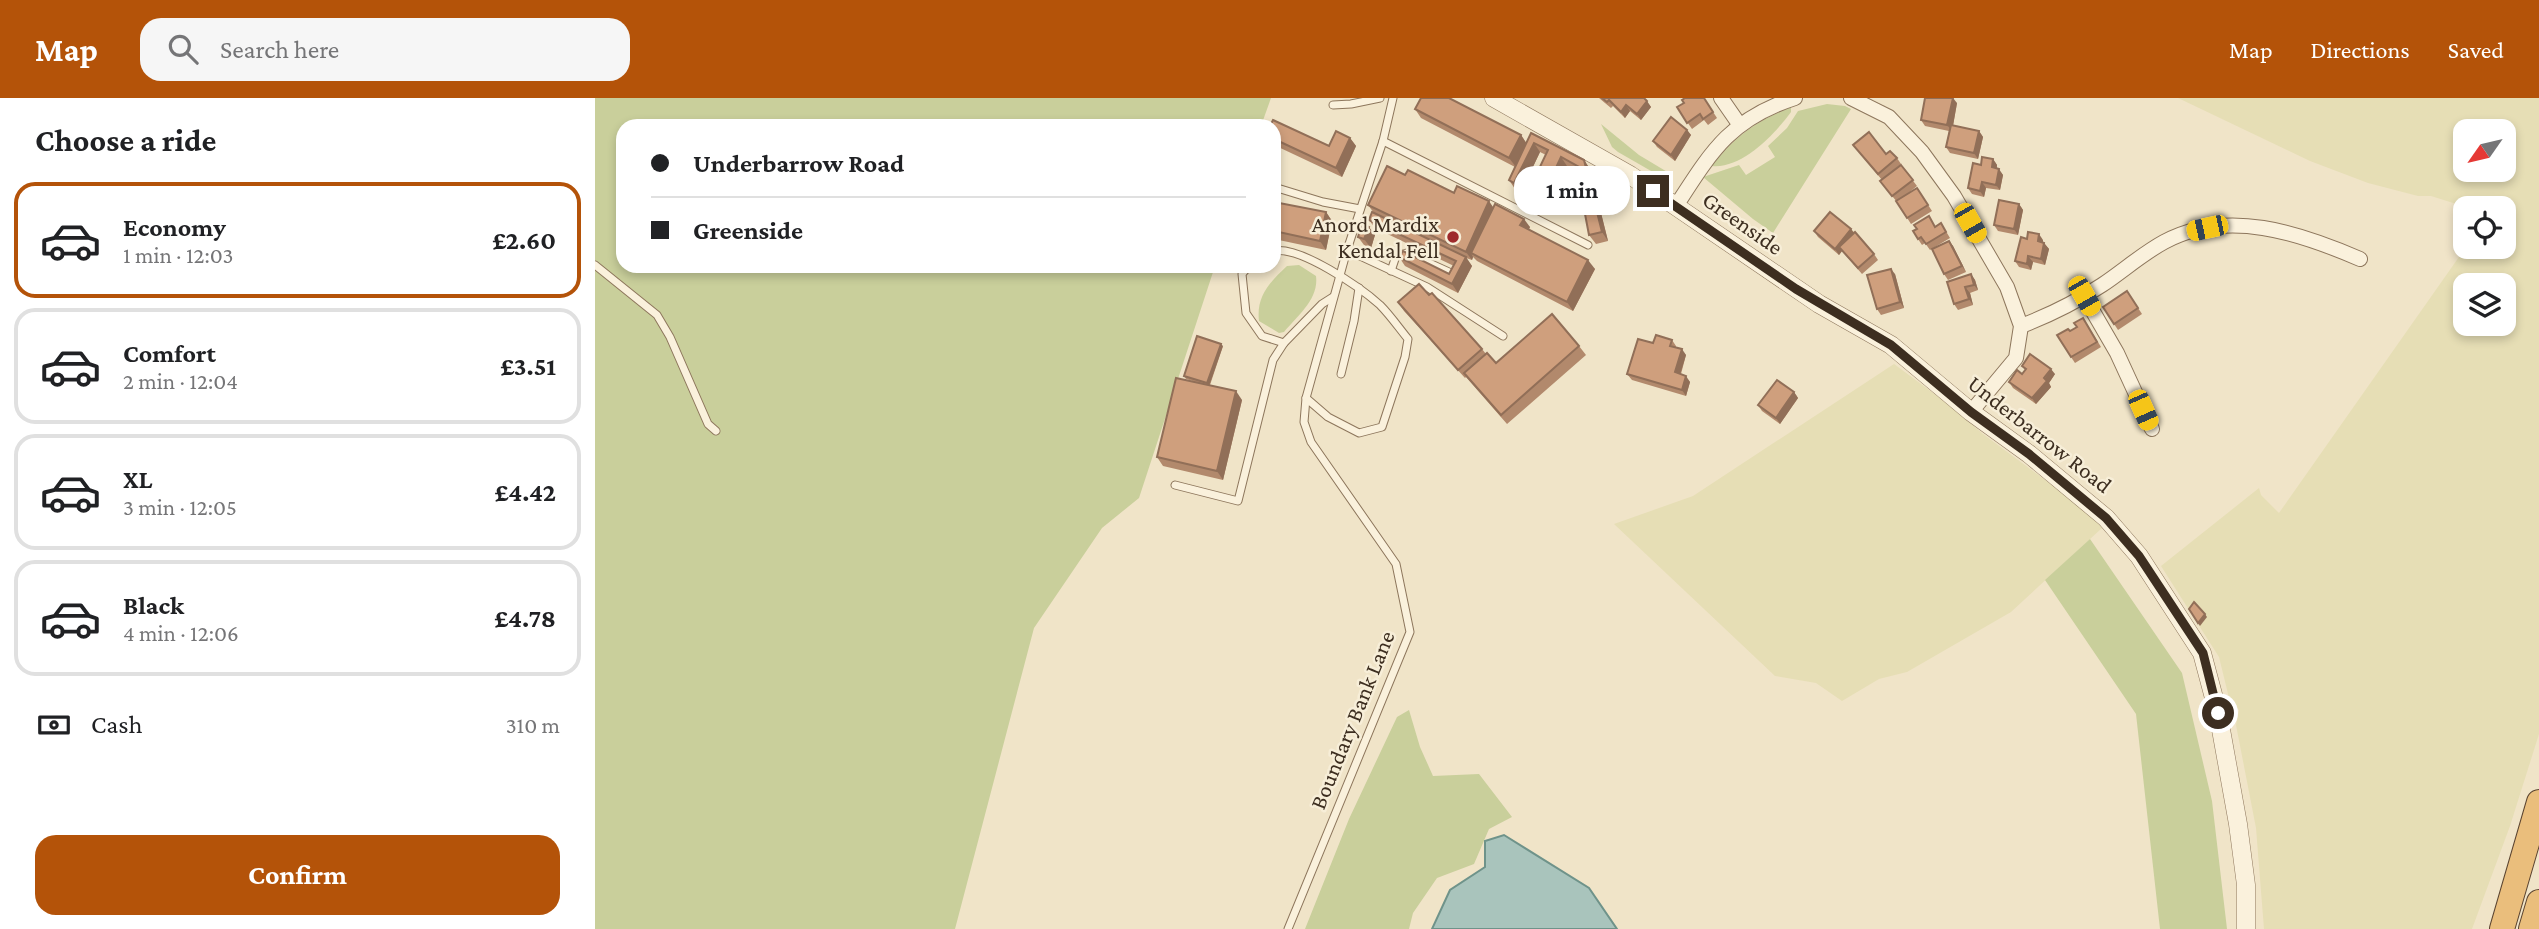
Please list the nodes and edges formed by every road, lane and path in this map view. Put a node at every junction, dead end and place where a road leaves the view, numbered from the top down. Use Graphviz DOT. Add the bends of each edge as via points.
graph roads {
  1 [pos="1380,98"];
  2 [pos="1393,98"];
  3 [pos="1494,98"];
  4 [pos="1721,98"];
  5 [pos="1795,98"];
  6 [pos="1851,98"];
  7 [pos="1333,105"];
  8 [pos="1739,124"];
  9 [pos="1383,141"];
  10 [pos="1281,189"];
  11 [pos="1676,206"];
  12 [pos="1360,209"];
  13 [pos="1588,245"];
  14 [pos="1281,250"];
  15 [pos="1347,250"];
  16 [pos="2360,260"];
  17 [pos="595,265"];
  18 [pos="1391,271"];
  19 [pos="1448,272"];
  20 [pos="1243,273"];
  21 [pos="1341,277"];
  22 [pos="1359,288"];
  23 [pos="2084,296"];
  24 [pos="1334,297"];
  25 [pos="2021,326"];
  26 [pos="1503,336"];
  27 [pos="1284,343"];
  28 [pos="1891,345"];
  29 [pos="1342,374"];
  30 [pos="1306,398"];
  31 [pos="1971,412"];
  32 [pos="2151,429"];
  33 [pos="716,431"];
  34 [pos="1174,485"];
  35 [pos="2539,802"];
  36 [pos="2539,902"];
  37 [pos="1288,929"];
  38 [pos="2246,929"];
  39 [pos="2502,929"];
  40 [pos="2531,929"];
  1 -- 7 [label="lane"];
  2 -- 9 [label="lane, Boundary Bank Lane"];
  3 -- 11 [label="street, Greenside"];
  4 -- 8 [label="street"];
  5 -- 8 [label="street"];
  6 -- 25 [label="street" via="1899,125 1935,169 2007,287"];
  8 -- 11 [label="street"];
  9 -- 12 [label="lane, Boundary Bank Lane"];
  9 -- 13 [label="lane"];
  10 -- 12 [label="lane"];
  11 -- 28 [label="street, Greenside" via="1796,289"];
  12 -- 15 [label="lane, Boundary Bank Lane"];
  14 -- 21 [label="lane"];
  15 -- 18 [label="lane"];
  15 -- 21 [label="lane, Boundary Bank Lane"];
  16 -- 23 [label="street" via="2318,240 2281,230 2207,228 2165,242"];
  17 -- 33 [label="lane" via="657,315 708,424"];
  18 -- 19 [label="lane" via="1396,256 1407,253"];
  18 -- 26 [label="lane" via="1427,287"];
  20 -- 27 [label="lane" via="1246,313 1262,336"];
  21 -- 22 [label="lane"];
  21 -- 24 [label="lane, Boundary Bank Lane"];
  22 -- 29 [label="lane"];
  22 -- 30 [label="lane" via="1408,340 1382,427 1359,433 1328,417"];
  23 -- 25 [label="street"];
  23 -- 32 [label="street" via="2117,353"];
  24 -- 27 [label="lane"];
  24 -- 30 [label="lane, Boundary Bank Lane"];
  25 -- 31 [label="street" via="2016,358"];
  27 -- 34 [label="lane" via="1273,360 1238,501"];
  28 -- 31 [label="street, Underbarrow Road"];
  30 -- 37 [label="lane, Boundary Bank Lane" via="1304,422 1311,442 1396,564 1410,632"];
  31 -- 38 [label="street, Underbarrow Road" via="2106,518 2139,556 2203,653 2238,824"];
  35 -- 39 [label="highway"];
  36 -- 40 [label="highway"];
}
